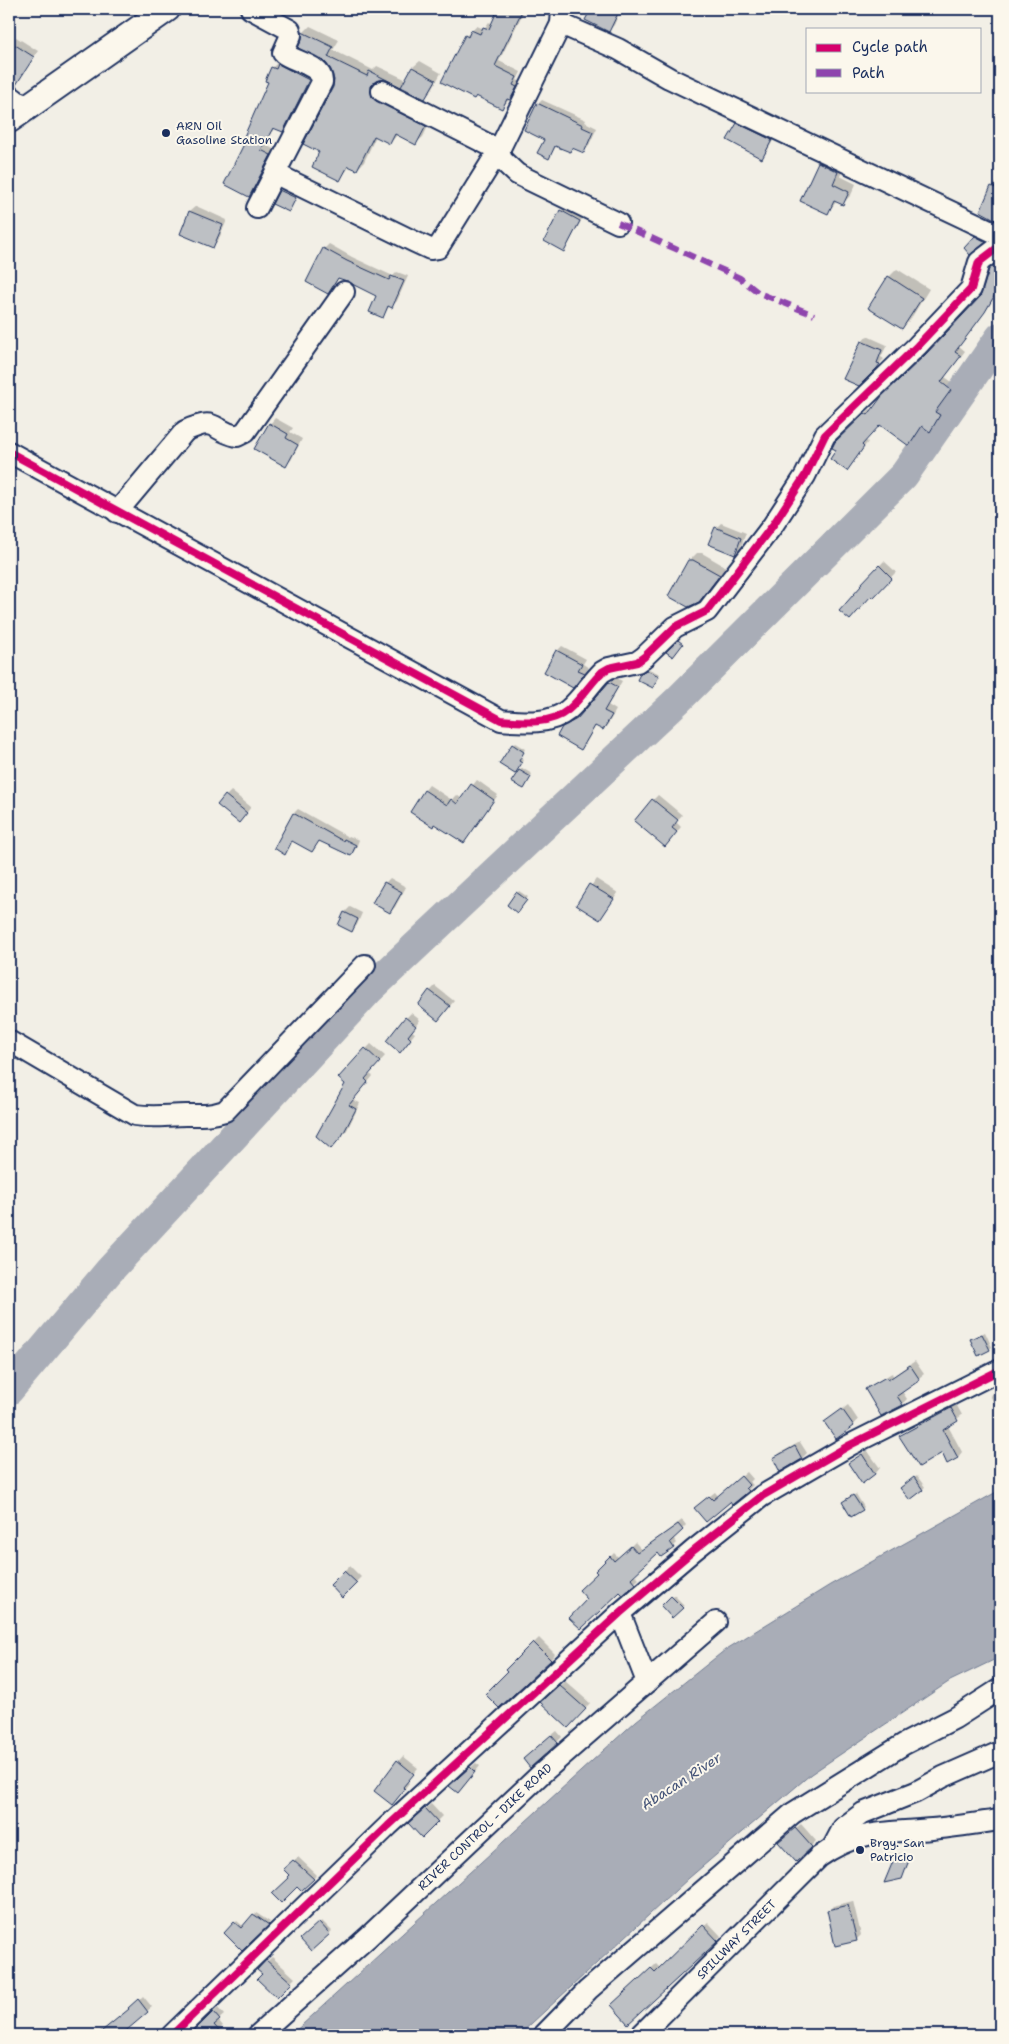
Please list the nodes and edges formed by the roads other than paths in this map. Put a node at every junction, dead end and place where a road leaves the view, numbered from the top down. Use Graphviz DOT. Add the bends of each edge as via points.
graph roads {
  1 [pos="167,9"];
  2 [pos="251,9"];
  3 [pos="561,16"];
  4 [pos="382,91"];
  5 [pos="14,108"];
  6 [pos="499,150"];
  7 [pos="276,174"];
  8 [pos="257,208"];
  9 [pos="618,223"];
  10 [pos="1000,235"];
  11 [pos="1000,246"];
  12 [pos="344,292"];
  13 [pos="9,452"];
  14 [pos="117,512"];
  15 [pos="365,965"];
  16 [pos="9,1041"];
  17 [pos="1000,1370"];
  18 [pos="620,1613"];
  19 [pos="716,1622"];
  20 [pos="647,1682"];
  21 [pos="1000,1689"];
  22 [pos="1000,1752"];
  23 [pos="1000,1820"];
  24 [pos="833,1847"];
  25 [pos="172,2035"];
  26 [pos="258,2035"];
  27 [pos="544,2035"];
  28 [pos="641,2035"];
  1 -- 5 [label="main road"];
  2 -- 7 [label="street" via="290,30 283,53 318,71 322,78"];
  3 -- 6 [label="street"];
  3 -- 10 [label="street" via="670,78"];
  4 -- 6 [label="street"];
  6 -- 7 [label="street" via="438,248 414,242"];
  6 -- 9 [label="street" via="502,160 517,174"];
  7 -- 8 [label="street"];
  11 -- 14 [label="street" via="979,262 971,289 825,435 805,476 773,525 708,611 675,627 637,662 602,672 568,711 557,717 543,721 501,720"];
  12 -- 14 [label="street" via="245,432 237,436 214,424 201,423 185,430"];
  13 -- 14 [label="street"];
  15 -- 16 [label="street" via="225,1111 208,1116 185,1114 152,1118 135,1114"];
  17 -- 18 [label="street" via="850,1445 762,1496"];
  18 -- 20 [label="street"];
  18 -- 25 [label="street" via="388,1826"];
  19 -- 20 [label="street, RIVER CONTROL - DIKE ROAD"];
  20 -- 26 [label="street, RIVER CONTROL - DIKE ROAD"];
  21 -- 27 [label="street" via="793,1813 588,1990"];
  22 -- 24 [label="street" via="863,1813 843,1828"];
  23 -- 24 [label="street" via="861,1835"];
  24 -- 28 [label="street, SPILLWAY STREET" via="819,1857"];
}
